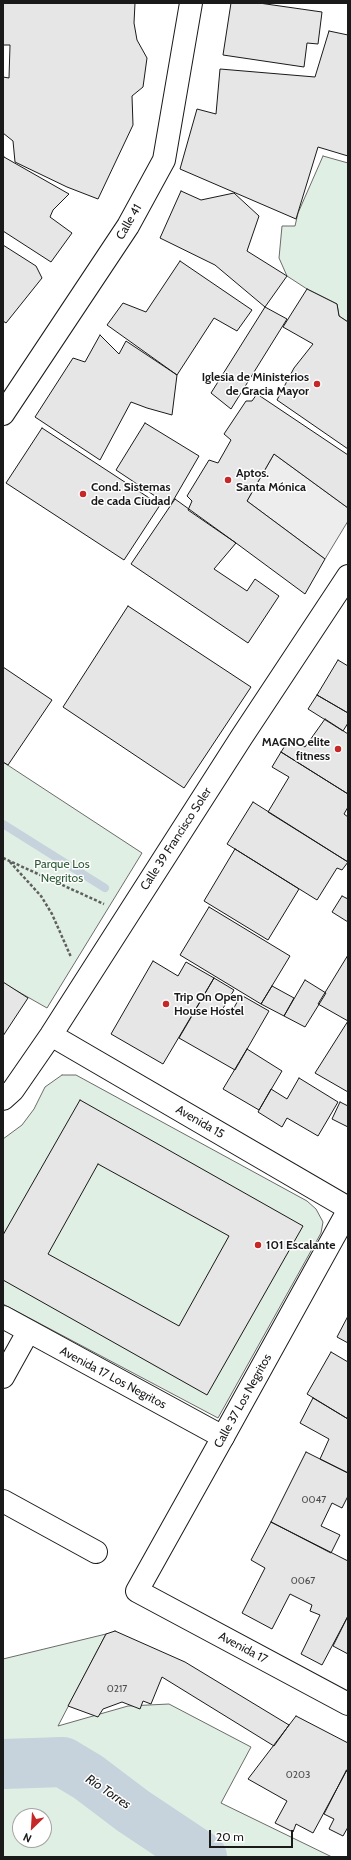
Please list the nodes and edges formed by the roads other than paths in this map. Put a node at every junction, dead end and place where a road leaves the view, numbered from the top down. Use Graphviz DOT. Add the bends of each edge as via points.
graph roads {
  1 [pos="191,3"];
  2 [pos="3,414"];
  3 [pos="348,576"];
  4 [pos="51,1035"];
  5 [pos="3,1099"];
  6 [pos="348,1210"];
  7 [pos="3,1317"];
  8 [pos="28,1332"];
  9 [pos="3,1377"];
  10 [pos="223,1438"];
  11 [pos="3,1501"];
  12 [pos="96,1552"];
  13 [pos="137,1591"];
  14 [pos="348,1704"];
  1 -- 2 [label="street, Calle 41" via="164,160 128,226"];
  3 -- 4 [label="street, Calle 39 Francisco Soler"];
  4 -- 5 [label="street, Calle 39 Francisco Soler" via="13,1090"];
  4 -- 6 [label="street, Avenida 15"];
  6 -- 10 [label="street, Calle 37 Los Negritos"];
  7 -- 8 [label="street, Avenida 17 Los Negritos"];
  8 -- 9 [label="street"];
  8 -- 10 [label="street, Avenida 17 Los Negritos"];
  10 -- 13 [label="street, Calle 37 Los Negritos"];
  11 -- 12 [label="street"];
  13 -- 14 [label="street, Avenida 17"];
}
